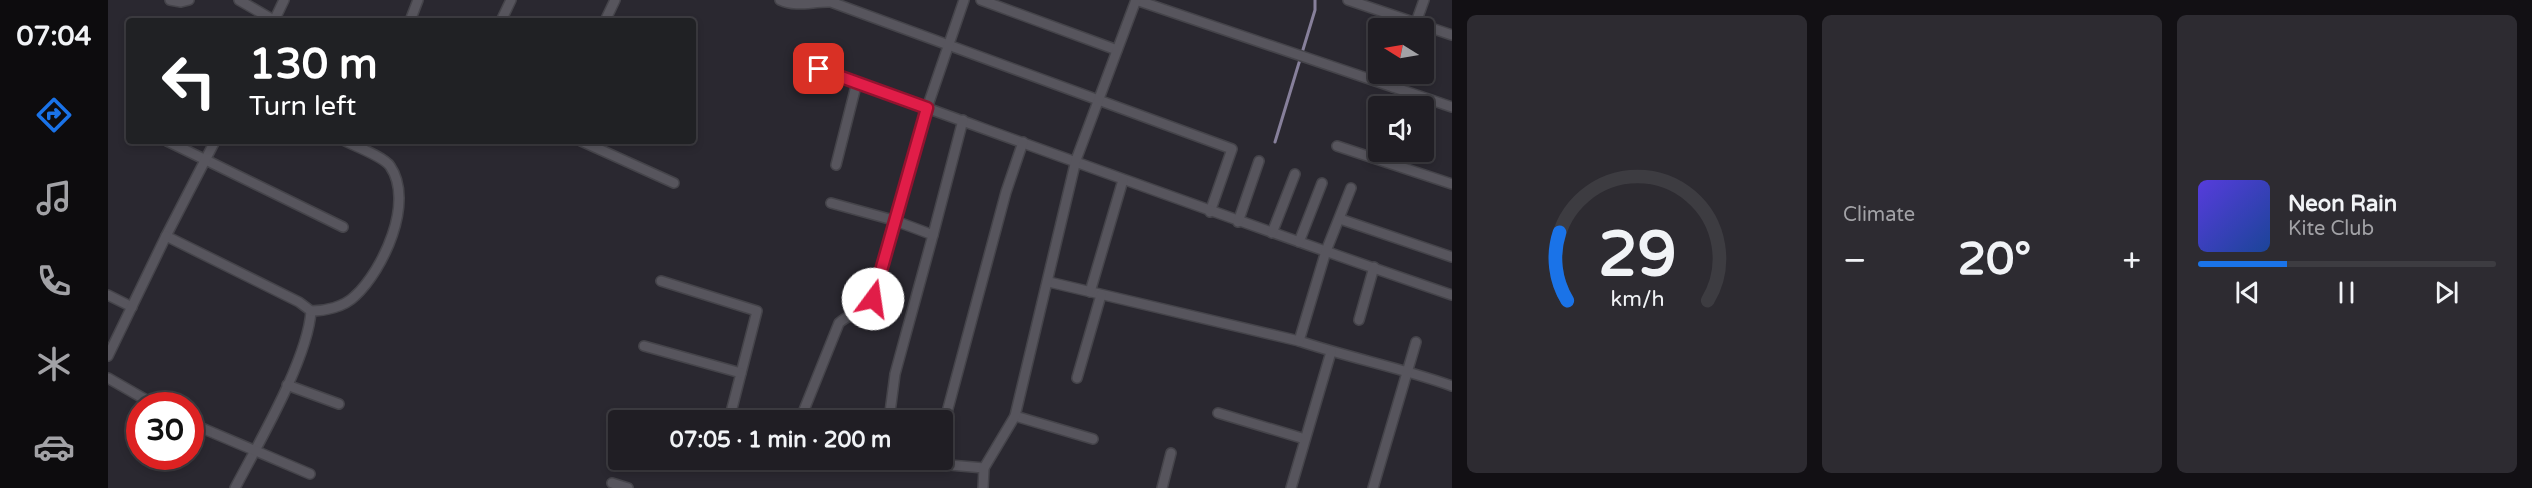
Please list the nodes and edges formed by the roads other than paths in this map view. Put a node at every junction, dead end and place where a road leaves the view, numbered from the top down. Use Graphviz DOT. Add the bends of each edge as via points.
graph roads {
  1 [pos="170,0"];
  2 [pos="189,0"];
  3 [pos="238,0"];
  4 [pos="284,0"];
  5 [pos="418,0"];
  6 [pos="511,0"];
  7 [pos="780,0"];
  8 [pos="964,0"];
  9 [pos="981,0"];
  10 [pos="1136,0"];
  11 [pos="1348,0"];
  12 [pos="1424,0"];
  13 [pos="612,1"];
  14 [pos="270,18"];
  15 [pos="276,18"];
  16 [pos="411,18"];
  17 [pos="502,18"];
  18 [pos="606,18"];
  19 [pos="1394,18"];
  20 [pos="1418,18"];
  21 [pos="1434,31"];
  22 [pos="1452,35"];
  23 [pos="948,46"];
  24 [pos="1117,51"];
  25 [pos="819,69"];
  26 [pos="857,82"];
  27 [pos="1394,84"];
  28 [pos="1393,87"];
  29 [pos="1098,100"];
  30 [pos="1452,107"];
  31 [pos="927,108"];
  32 [pos="963,120"];
  33 [pos="1023,142"];
  34 [pos="174,144"];
  35 [pos="214,144"];
  36 [pos="358,144"];
  37 [pos="588,144"];
  38 [pos="1337,146"];
  39 [pos="206,159"];
  40 [pos="1076,160"];
  41 [pos="1259,161"];
  42 [pos="836,165"];
  43 [pos="1295,174"];
  44 [pos="1123,180"];
  45 [pos="674,183"];
  46 [pos="1323,183"];
  47 [pos="1452,184"];
  48 [pos="1351,188"];
  49 [pos="831,203"];
  50 [pos="1210,212"];
  51 [pos="1340,219"];
  52 [pos="893,220"];
  53 [pos="1238,222"];
  54 [pos="343,227"];
  55 [pos="1272,233"];
  56 [pos="933,234"];
  57 [pos="166,236"];
  58 [pos="1299,242"];
  59 [pos="1326,251"];
  60 [pos="1452,257"];
  61 [pos="1374,267"];
  62 [pos="661,280"];
  63 [pos="1049,282"];
  64 [pos="1090,292"];
  65 [pos="108,295"];
  66 [pos="1101,295"];
  67 [pos="1452,295"];
  68 [pos="132,307"];
  69 [pos="311,311"];
  70 [pos="1359,320"];
  71 [pos="1299,341"];
  72 [pos="1416,342"];
  73 [pos="644,346"];
  74 [pos="1331,352"];
  75 [pos="108,356"];
  76 [pos="1406,369"];
  77 [pos="741,373"];
  78 [pos="108,378"];
  79 [pos="1077,378"];
  80 [pos="287,385"];
  81 [pos="1452,386"];
  82 [pos="132,392"];
  83 [pos="339,404"];
  84 [pos="732,410"];
  85 [pos="804,410"];
  86 [pos="890,410"];
  87 [pos="948,410"];
  88 [pos="1218,413"];
  89 [pos="1015,416"];
  90 [pos="204,429"];
  91 [pos="1093,438"];
  92 [pos="1305,439"];
  93 [pos="255,451"];
  94 [pos="1171,453"];
  95 [pos="953,465"];
  96 [pos="984,468"];
  97 [pos="310,474"];
  98 [pos="612,483"];
  99 [pos="235,488"];
  100 [pos="628,488"];
  101 [pos="983,488"];
  102 [pos="1162,488"];
  103 [pos="1291,488"];
  104 [pos="1373,488"];
  1 -- 2 [label="street"];
  3 -- 14 [label="street"];
  4 -- 15 [label="street"];
  5 -- 16 [label="street"];
  6 -- 17 [label="street"];
  7 -- 23 [label="street" via="801,5 831,2"];
  8 -- 23 [label="street"];
  9 -- 24 [label="street"];
  10 -- 24 [label="street"];
  10 -- 28 [label="street"];
  11 -- 19 [label="street"];
  12 -- 20 [label="street"];
  13 -- 18 [label="street"];
  21 -- 22 [label="street"];
  23 -- 29 [label="street"];
  23 -- 31 [label="street"];
  24 -- 29 [label="street"];
  25 -- 26 [label="street"];
  26 -- 31 [label="street"];
  26 -- 42 [label="street"];
  27 -- 28 [label="street"];
  28 -- 30 [label="street"];
  29 -- 40 [label="street"];
  29 -- 50 [label="street" via="1232,149"];
  31 -- 32 [label="street"];
  31 -- 52 [label="street"];
  32 -- 33 [label="street"];
  32 -- 56 [label="street"];
  33 -- 40 [label="street"];
  33 -- 87 [label="street"];
  34 -- 39 [label="street"];
  35 -- 39 [label="street"];
  36 -- 69 [label="street" via="388,163 397,182 399,203 386,254 354,297 327,310"];
  37 -- 45 [label="street"];
  38 -- 47 [label="street"];
  39 -- 54 [label="street"];
  39 -- 57 [label="street"];
  40 -- 44 [label="street"];
  40 -- 63 [label="street"];
  41 -- 53 [label="street"];
  43 -- 55 [label="street"];
  44 -- 50 [label="street"];
  44 -- 64 [label="street"];
  46 -- 58 [label="street"];
  48 -- 51 [label="street"];
  49 -- 52 [label="street"];
  50 -- 53 [label="street"];
  51 -- 59 [label="street"];
  51 -- 60 [label="street"];
  52 -- 56 [label="street"];
  52 -- 85 [label="street" via="873,299 867,308 839,323"];
  53 -- 55 [label="street"];
  55 -- 58 [label="street"];
  56 -- 86 [label="street" via="895,374"];
  57 -- 68 [label="street"];
  57 -- 69 [label="street"];
  58 -- 59 [label="street"];
  59 -- 61 [label="street"];
  59 -- 71 [label="street"];
  61 -- 67 [label="street"];
  61 -- 70 [label="street"];
  62 -- 77 [label="street" via="757,311"];
  63 -- 64 [label="street"];
  63 -- 89 [label="street"];
  64 -- 66 [label="street"];
  65 -- 68 [label="street"];
  66 -- 71 [label="street"];
  66 -- 79 [label="street"];
  68 -- 75 [label="street"];
  69 -- 80 [label="street" via="311,323"];
  71 -- 74 [label="street"];
  72 -- 76 [label="street"];
  73 -- 77 [label="street"];
  74 -- 76 [label="street"];
  74 -- 92 [label="street"];
  76 -- 81 [label="street"];
  76 -- 104 [label="street"];
  77 -- 84 [label="street"];
  78 -- 82 [label="street"];
  80 -- 83 [label="street"];
  80 -- 93 [label="street"];
  88 -- 92 [label="street"];
  89 -- 91 [label="street"];
  89 -- 96 [label="street"];
  90 -- 93 [label="street"];
  92 -- 103 [label="street"];
  93 -- 97 [label="street"];
  93 -- 99 [label="street"];
  94 -- 102 [label="street"];
  95 -- 96 [label="street"];
  96 -- 101 [label="street"];
  98 -- 100 [label="street"];
}
